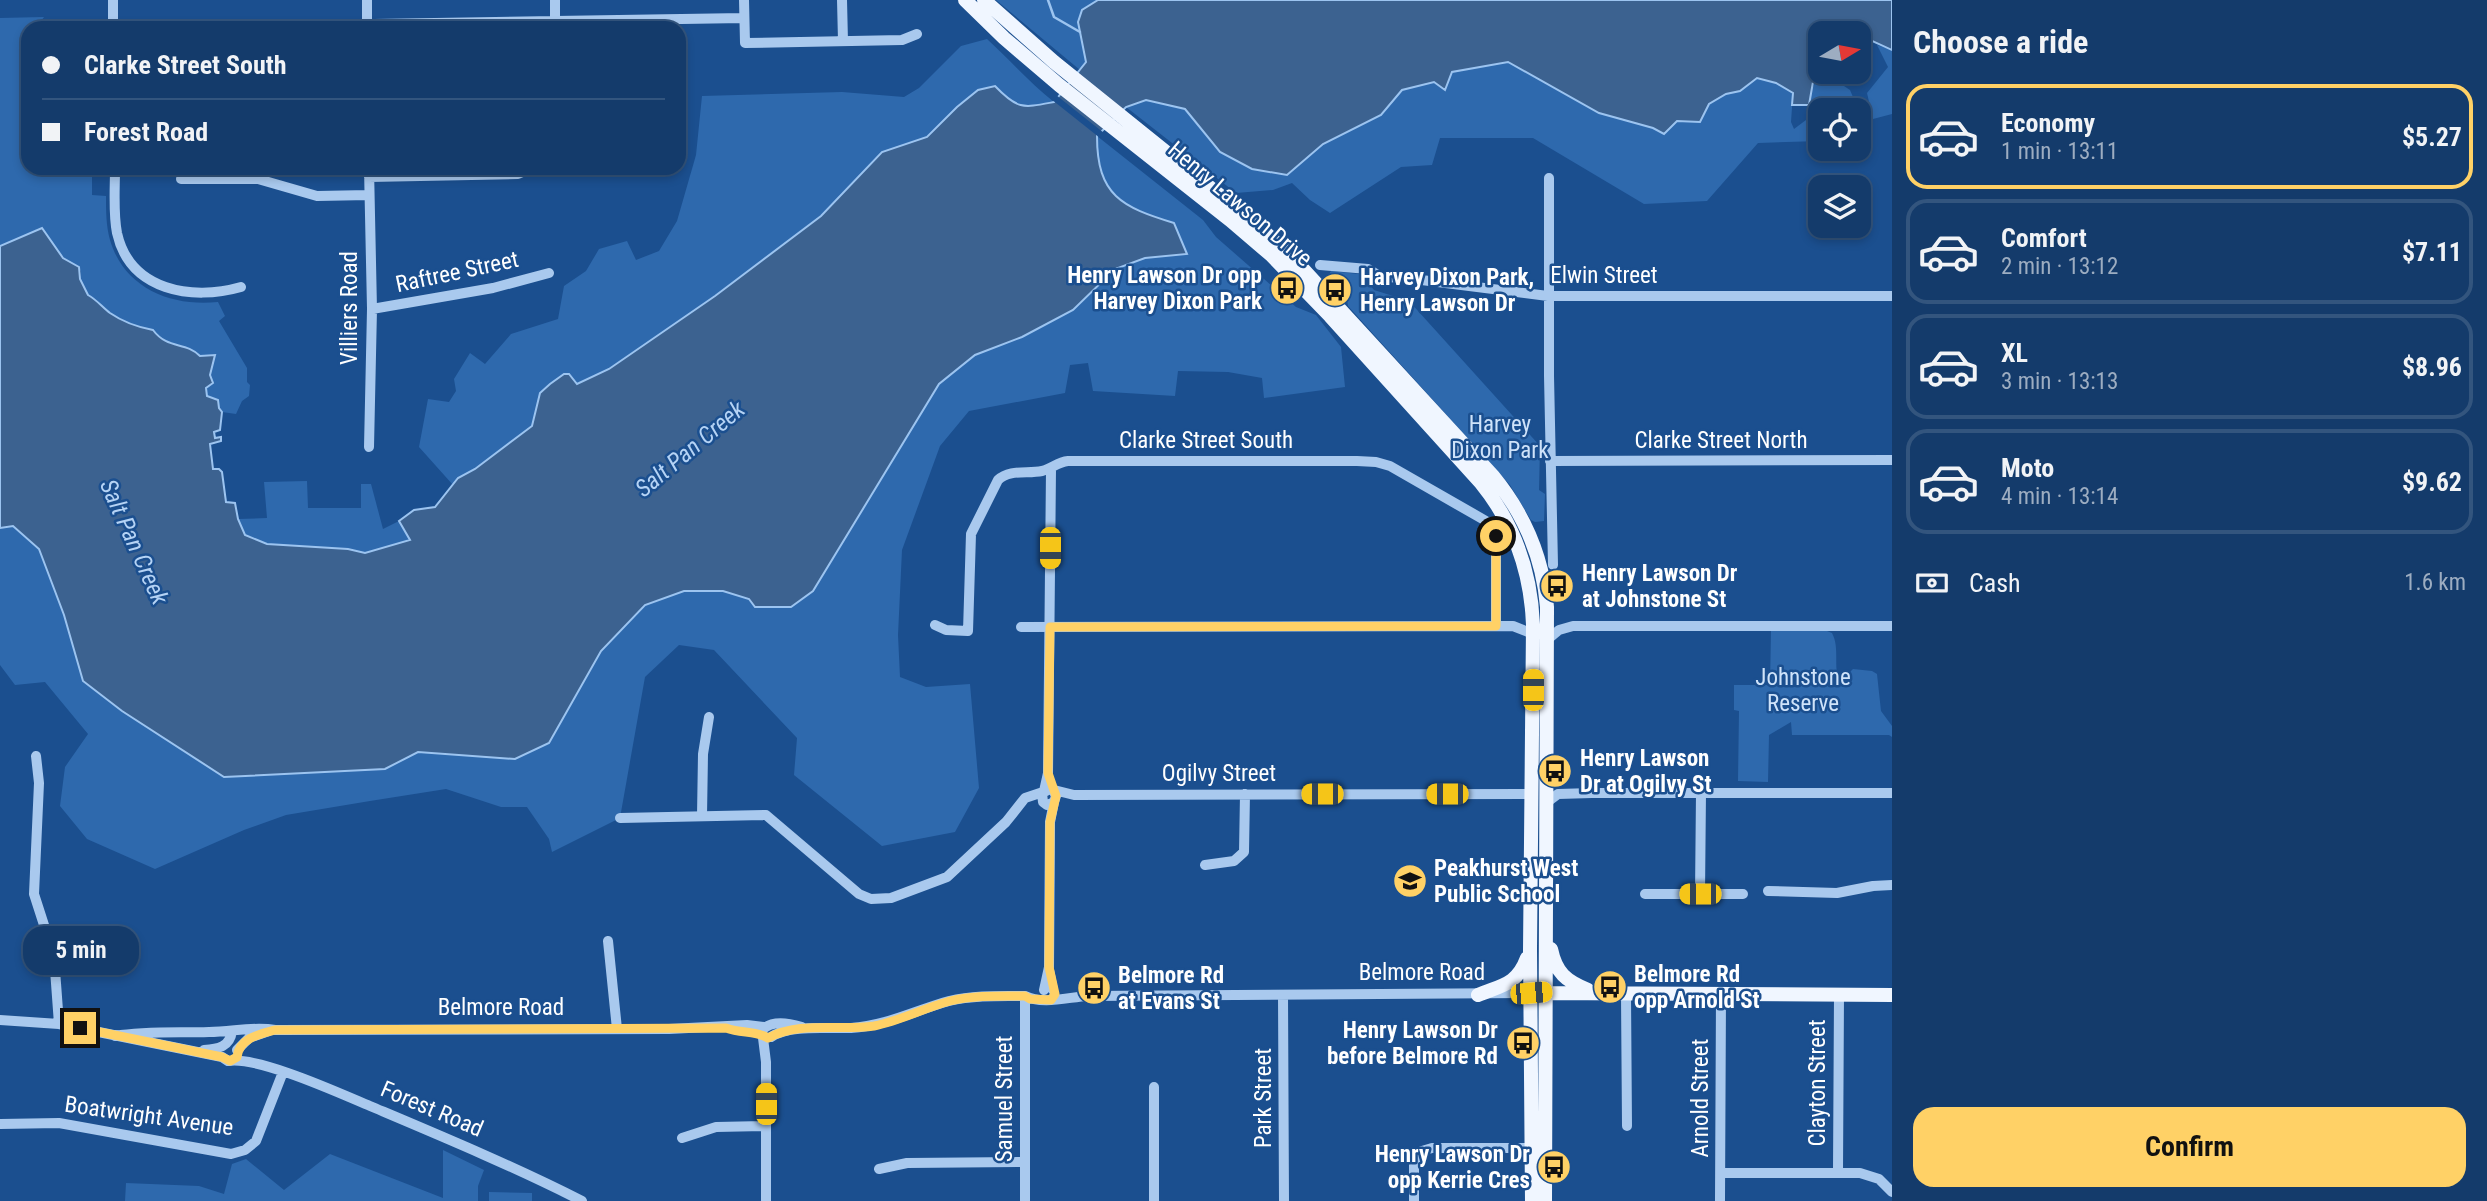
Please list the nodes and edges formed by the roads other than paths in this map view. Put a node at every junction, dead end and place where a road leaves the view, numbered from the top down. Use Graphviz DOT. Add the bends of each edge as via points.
graph roads {
  1 [pos="113,0"];
  2 [pos="367,0"];
  3 [pos="555,0"];
  4 [pos="744,0"];
  5 [pos="842,0"];
  6 [pos="965,0"];
  7 [pos="984,0"];
  8 [pos="744,18"];
  9 [pos="113,21"];
  10 [pos="367,21"];
  11 [pos="555,21"];
  12 [pos="916,34"];
  13 [pos="843,41"];
  14 [pos="1050,67"];
  15 [pos="115,175"];
  16 [pos="369,175"];
  17 [pos="1549,178"];
  18 [pos="181,179"];
  19 [pos="369,195"];
  20 [pos="1320,265"];
  21 [pos="549,273"];
  22 [pos="241,287"];
  23 [pos="1548,296"];
  24 [pos="1892,296"];
  25 [pos="372,309"];
  26 [pos="1355,334"];
  27 [pos="369,447"];
  28 [pos="1892,460"];
  29 [pos="1550,461"];
  30 [pos="1051,469"];
  31 [pos="1553,565"];
  32 [pos="1533,615"];
  33 [pos="935,625"];
  34 [pos="1496,626"];
  35 [pos="1513,626"];
  36 [pos="1892,626"];
  37 [pos="1021,627"];
  38 [pos="1050,627"];
  39 [pos="1533,634"];
  40 [pos="1547,640"];
  41 [pos="709,717"];
  42 [pos="36,756"];
  43 [pos="1700,792"];
  44 [pos="1532,793"];
  45 [pos="1892,793"];
  46 [pos="1245,794"];
  47 [pos="1049,797"];
  48 [pos="1546,803"];
  49 [pos="702,816"];
  50 [pos="620,818"];
  51 [pos="1205,865"];
  52 [pos="1892,885"];
  53 [pos="1768,891"];
  54 [pos="1645,894"];
  55 [pos="1700,894"];
  56 [pos="1743,894"];
  57 [pos="1544,913"];
  58 [pos="608,941"];
  59 [pos="1530,950"];
  60 [pos="1049,993"];
  61 [pos="1538,993"];
  62 [pos="1889,994"];
  63 [pos="1283,995"];
  64 [pos="1478,995"];
  65 [pos="1603,995"];
  66 [pos="1626,995"];
  67 [pos="1721,995"];
  68 [pos="1839,995"];
  69 [pos="1025,996"];
  70 [pos="0,1020"];
  71 [pos="59,1024"];
  72 [pos="617,1029"];
  73 [pos="275,1030"];
  74 [pos="232,1031"];
  75 [pos="767,1032"];
  76 [pos="115,1036"];
  77 [pos="224,1049"];
  78 [pos="237,1053"];
  79 [pos="283,1072"];
  80 [pos="1154,1087"];
  81 [pos="0,1124"];
  82 [pos="766,1126"];
  83 [pos="1627,1126"];
  84 [pos="682,1138"];
  85 [pos="1532,1148"];
  86 [pos="1025,1162"];
  87 [pos="879,1169"];
  88 [pos="1721,1172"];
  89 [pos="1838,1172"];
  90 [pos="1892,1192"];
  91 [pos="582,1201"];
  92 [pos="766,1201"];
  93 [pos="1025,1201"];
  94 [pos="1154,1201"];
  95 [pos="1284,1201"];
  96 [pos="1414,1201"];
  97 [pos="1532,1201"];
  98 [pos="1545,1201"];
  99 [pos="1720,1201"];
  1 -- 9 [label="street"];
  2 -- 10 [label="street"];
  3 -- 11 [label="street"];
  4 -- 8 [label="street"];
  5 -- 13 [label="street"];
  6 -- 14 [label="main road, Henry Lawson Drive" via="1004,38"];
  7 -- 14 [label="main road, Henry Lawson Drive"];
  8 -- 11 [label="street"];
  8 -- 13 [label="street" via="745,43"];
  12 -- 13 [label="street" via="902,40"];
  14 -- 26 [label="main road, Henry Lawson Drive" via="1217,201"];
  15 -- 22 [label="street" via="118,238 144,277 178,292"];
  16 -- 19 [label="street, Villiers Road"];
  17 -- 23 [label="street"];
  18 -- 19 [label="street" via="258,179 310,195"];
  19 -- 25 [label="street, Villiers Road"];
  20 -- 23 [label="street, Elwin Street" via="1368,269 1383,278"];
  21 -- 25 [label="street, Raftree Street" via="493,288"];
  23 -- 24 [label="street, Elwin Street"];
  23 -- 29 [label="street"];
  25 -- 27 [label="street, Villiers Road"];
  26 -- 32 [label="main road, Henry Lawson Drive" via="1498,506 1522,555"];
  26 -- 40 [label="main road, Henry Lawson Drive" via="1493,476 1516,507 1542,573"];
  28 -- 29 [label="street, Clarke Street North"];
  29 -- 31 [label="street"];
  30 -- 33 [label="street, Clarke Street South" via="1009,474 998,480 971,534 968,631"];
  30 -- 34 [label="street, Clarke Street South" via="1068,461 1384,464 1494,527"];
  30 -- 38 [label="street"];
  32 -- 35 [label="street"];
  32 -- 39 [label="main road, Henry Lawson Drive"];
  34 -- 35 [label="street"];
  34 -- 38 [label="street"];
  35 -- 39 [label="street"];
  36 -- 40 [label="street" via="1573,626 1559,629"];
  37 -- 38 [label="street"];
  38 -- 47 [label="street"];
  39 -- 44 [label="main road, Henry Lawson Drive"];
  40 -- 48 [label="main road, Henry Lawson Drive"];
  41 -- 49 [label="street"];
  42 -- 71 [label="street" via="34,894 54,956"];
  43 -- 45 [label="street"];
  43 -- 48 [label="street" via="1558,794"];
  43 -- 55 [label="street"];
  44 -- 46 [label="street, Ogilvy Street"];
  44 -- 59 [label="main road, Henry Lawson Drive"];
  46 -- 47 [label="street, Ogilvy Street"];
  46 -- 51 [label="street" via="1244,852 1234,861"];
  47 -- 49 [label="street, Ogilvy Street" via="1016,810 947,877 877,900 865,898 766,815"];
  47 -- 60 [label="street"];
  48 -- 57 [label="main road, Henry Lawson Drive"];
  49 -- 50 [label="street, Ogilvy Street"];
  52 -- 53 [label="street" via="1837,893"];
  54 -- 55 [label="street"];
  55 -- 56 [label="street"];
  57 -- 61 [label="main road, Henry Lawson Drive"];
  57 -- 65 [label="main road" via="1560,975"];
  58 -- 72 [label="street"];
  59 -- 61 [label="main road, Henry Lawson Drive"];
  59 -- 64 [label="main road" via="1518,977"];
  60 -- 63 [label="street, Belmore Road"];
  60 -- 69 [label="street, Belmore Road" via="1030,999"];
  61 -- 64 [label="street, Belmore Road"];
  61 -- 65 [label="main road, Belmore Road"];
  61 -- 85 [label="main road, Henry Lawson Drive"];
  61 -- 98 [label="main road, Henry Lawson Drive"];
  62 -- 68 [label="main road, Belmore Road"];
  63 -- 64 [label="street, Belmore Road"];
  63 -- 95 [label="street, Park Street"];
  65 -- 66 [label="main road, Belmore Road"];
  66 -- 67 [label="main road, Belmore Road"];
  66 -- 83 [label="street"];
  67 -- 68 [label="main road, Belmore Road"];
  67 -- 88 [label="street, Arnold Street"];
  68 -- 89 [label="street, Clayton Street"];
  69 -- 75 [label="street, Belmore Road" via="962,998 868,1026"];
  69 -- 86 [label="street, Samuel Street"];
  70 -- 71 [label="street"];
  71 -- 76 [label="street"];
  72 -- 73 [label="street, Belmore Road"];
  72 -- 75 [label="street, Belmore Road"];
  73 -- 74 [label="street, Belmore Road"];
  73 -- 78 [label="street, Belmore Road" via="248,1038"];
  74 -- 76 [label="street, Belmore Road"];
  74 -- 77 [label="street"];
  75 -- 82 [label="street"];
  76 -- 77 [label="street" via="191,1051"];
  77 -- 78 [label="street, Forest Road" via="228,1061"];
  78 -- 79 [label="street, Forest Road"];
  79 -- 81 [label="street, Boatwright Avenue" via="256,1141 231,1154 59,1123"];
  79 -- 91 [label="street, Forest Road" via="443,1136"];
  80 -- 94 [label="street"];
  82 -- 84 [label="street" via="716,1127"];
  82 -- 92 [label="street"];
  85 -- 96 [label="street" via="1416,1150"];
  85 -- 97 [label="main road, Henry Lawson Drive"];
  86 -- 87 [label="street" via="907,1163"];
  86 -- 93 [label="street, Samuel Street"];
  88 -- 89 [label="street"];
  88 -- 99 [label="street, Arnold Street"];
  89 -- 90 [label="street" via="1867,1174"];
}
